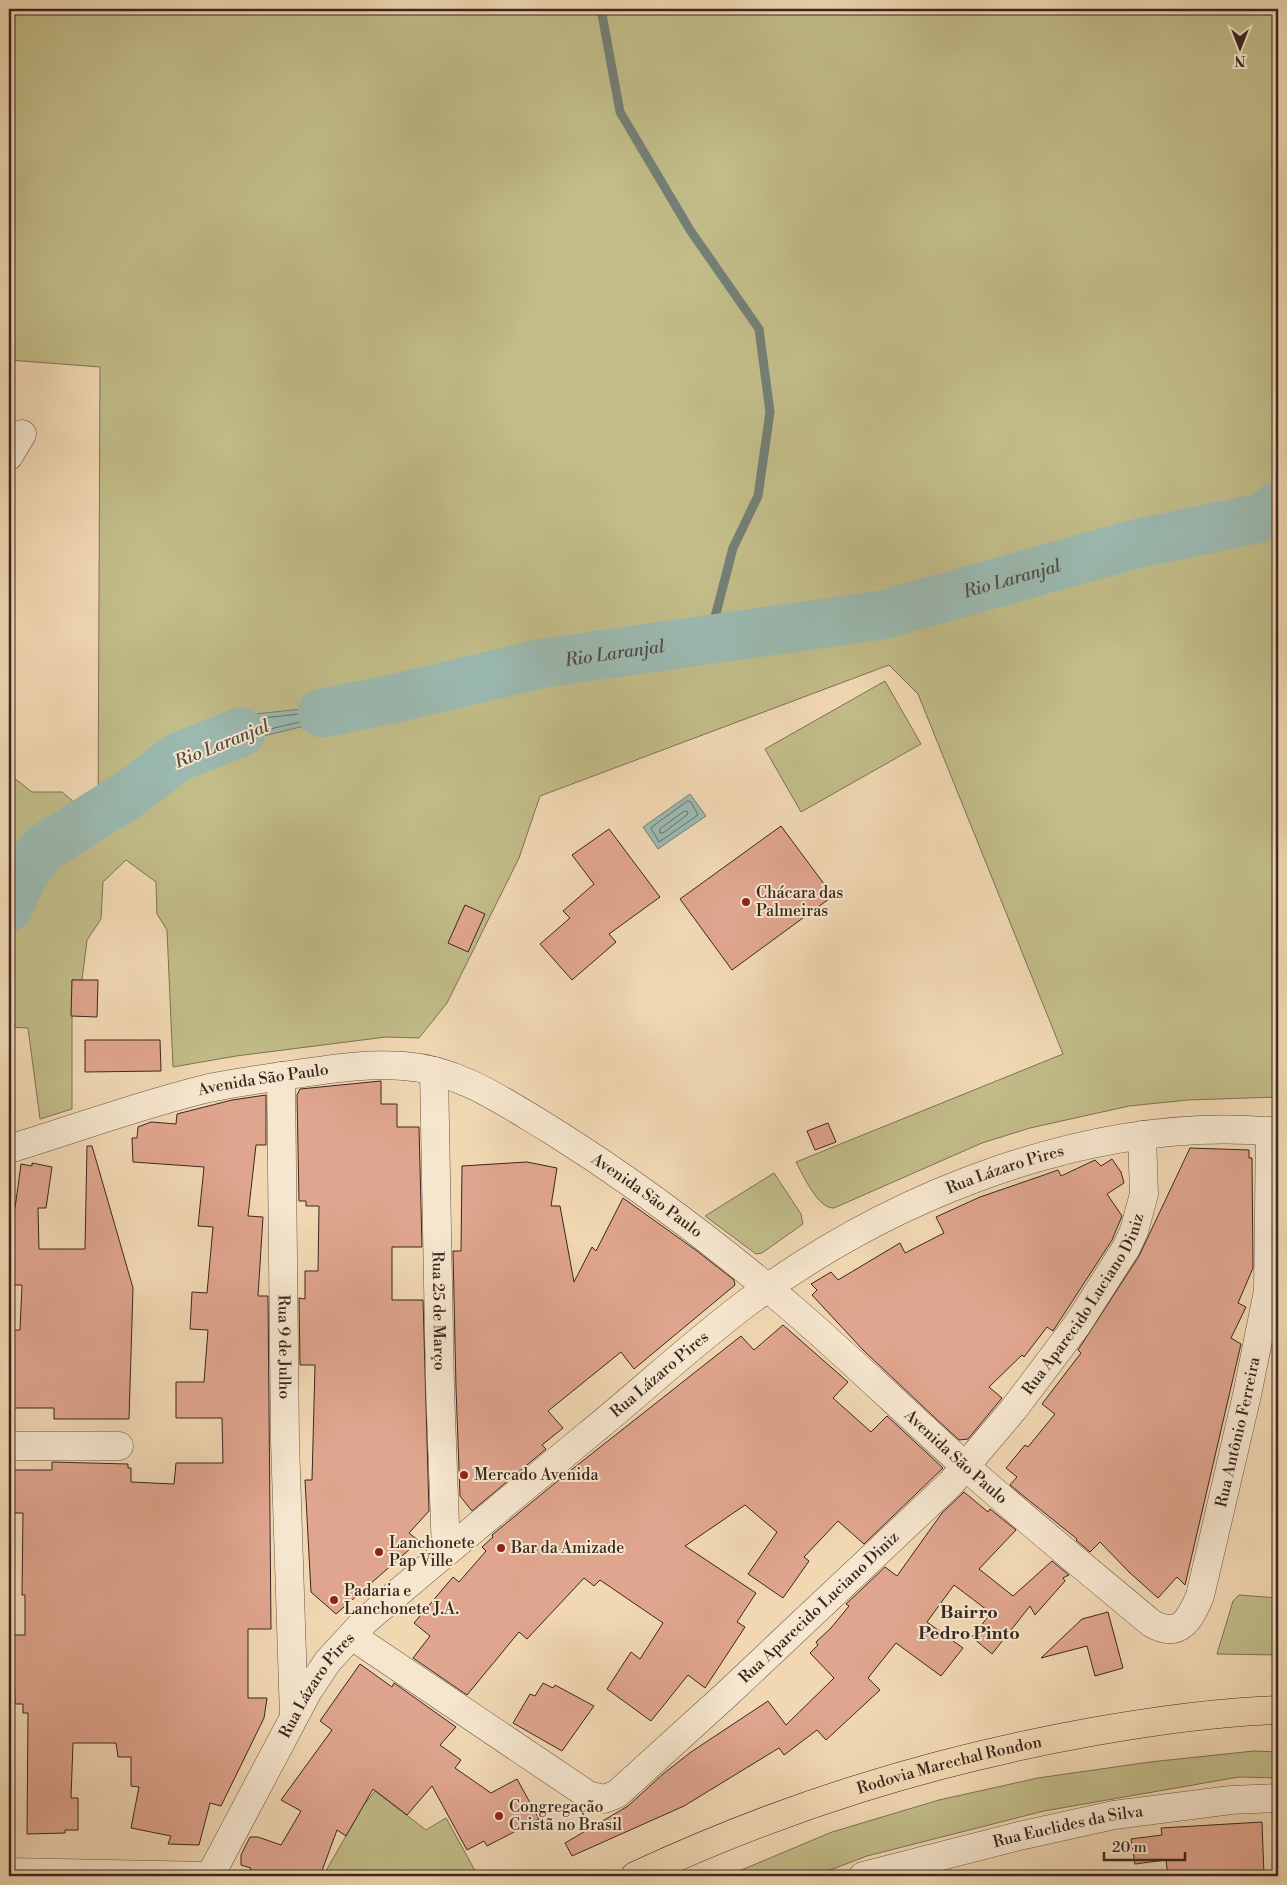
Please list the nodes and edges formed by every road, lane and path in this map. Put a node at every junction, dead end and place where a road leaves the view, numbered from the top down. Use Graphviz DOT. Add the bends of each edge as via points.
graph roads {
  1 [pos="434,1071"];
  2 [pos="282,1076"];
  3 [pos="1274,1132"];
  4 [pos="1142,1135"];
  5 [pos="9,1149"];
  6 [pos="1273,1260"];
  7 [pos="769,1289"];
  8 [pos="9,1446"];
  9 [pos="119,1446"];
  10 [pos="965,1466"];
  11 [pos="446,1552"];
  12 [pos="291,1618"];
  13 [pos="1173,1629"];
  14 [pos="352,1636"];
  15 [pos="328,1661"];
  16 [pos="1278,1710"];
  17 [pos="294,1716"];
  18 [pos="1278,1798"];
  19 [pos="9,1872"];
  20 [pos="210,1876"];
  21 [pos="635,1876"];
  22 [pos="863,1876"];
  1 -- 2 [label="street, Avenida São Paulo" via="404,1066 372,1066"];
  1 -- 7 [label="street, Avenida São Paulo" via="485,1090 597,1159"];
  1 -- 11 [label="street, Rua 25 de Março"];
  2 -- 5 [label="street, Avenida São Paulo" via="204,1090"];
  2 -- 12 [label="street, Rua 9 de Julho" via="285,1441"];
  3 -- 4 [label="street, Rua Lázaro Pires"];
  3 -- 6 [label="street, Rua Antônio Ferreira"];
  4 -- 7 [label="street, Rua Lázaro Pires" via="1091,1143 1034,1158 936,1194 835,1246"];
  4 -- 10 [label="street, Rua Aparecido Luciano Diniz" via="1144,1194 1126,1248 1062,1347"];
  6 -- 13 [label="street, Rua Antônio Ferreira" via="1247,1394 1200,1596 1188,1621"];
  7 -- 10 [label="street, Avenida São Paulo"];
  7 -- 11 [label="street, Rua Lázaro Pires" via="745,1305"];
  8 -- 9 [label="street"];
  10 -- 13 [label="street, Avenida São Paulo" via="1151,1623"];
  10 -- 14 [label="street, Rua Aparecido Luciano Diniz" via="951,1483 727,1694 617,1794 604,1799 588,1796"];
  11 -- 14 [label="street, Rua Lázaro Pires" via="365,1621"];
  12 -- 15 [label="street"];
  12 -- 17 [label="street, Rua 9 de Julho"];
  14 -- 15 [label="street, Rua Lázaro Pires"];
  15 -- 17 [label="street, Rua Lázaro Pires"];
  16 -- 21 [label="main road, Rodovia Marechal Rondon" via="1142,1723 1032,1743 884,1780 800,1807 697,1847"];
  17 -- 20 [label="street, Rua Lázaro Pires"];
  18 -- 22 [label="street, Rua Euclides da Silva" via="1231,1800 1114,1815"];
  19 -- 20 [label="street"];
}
